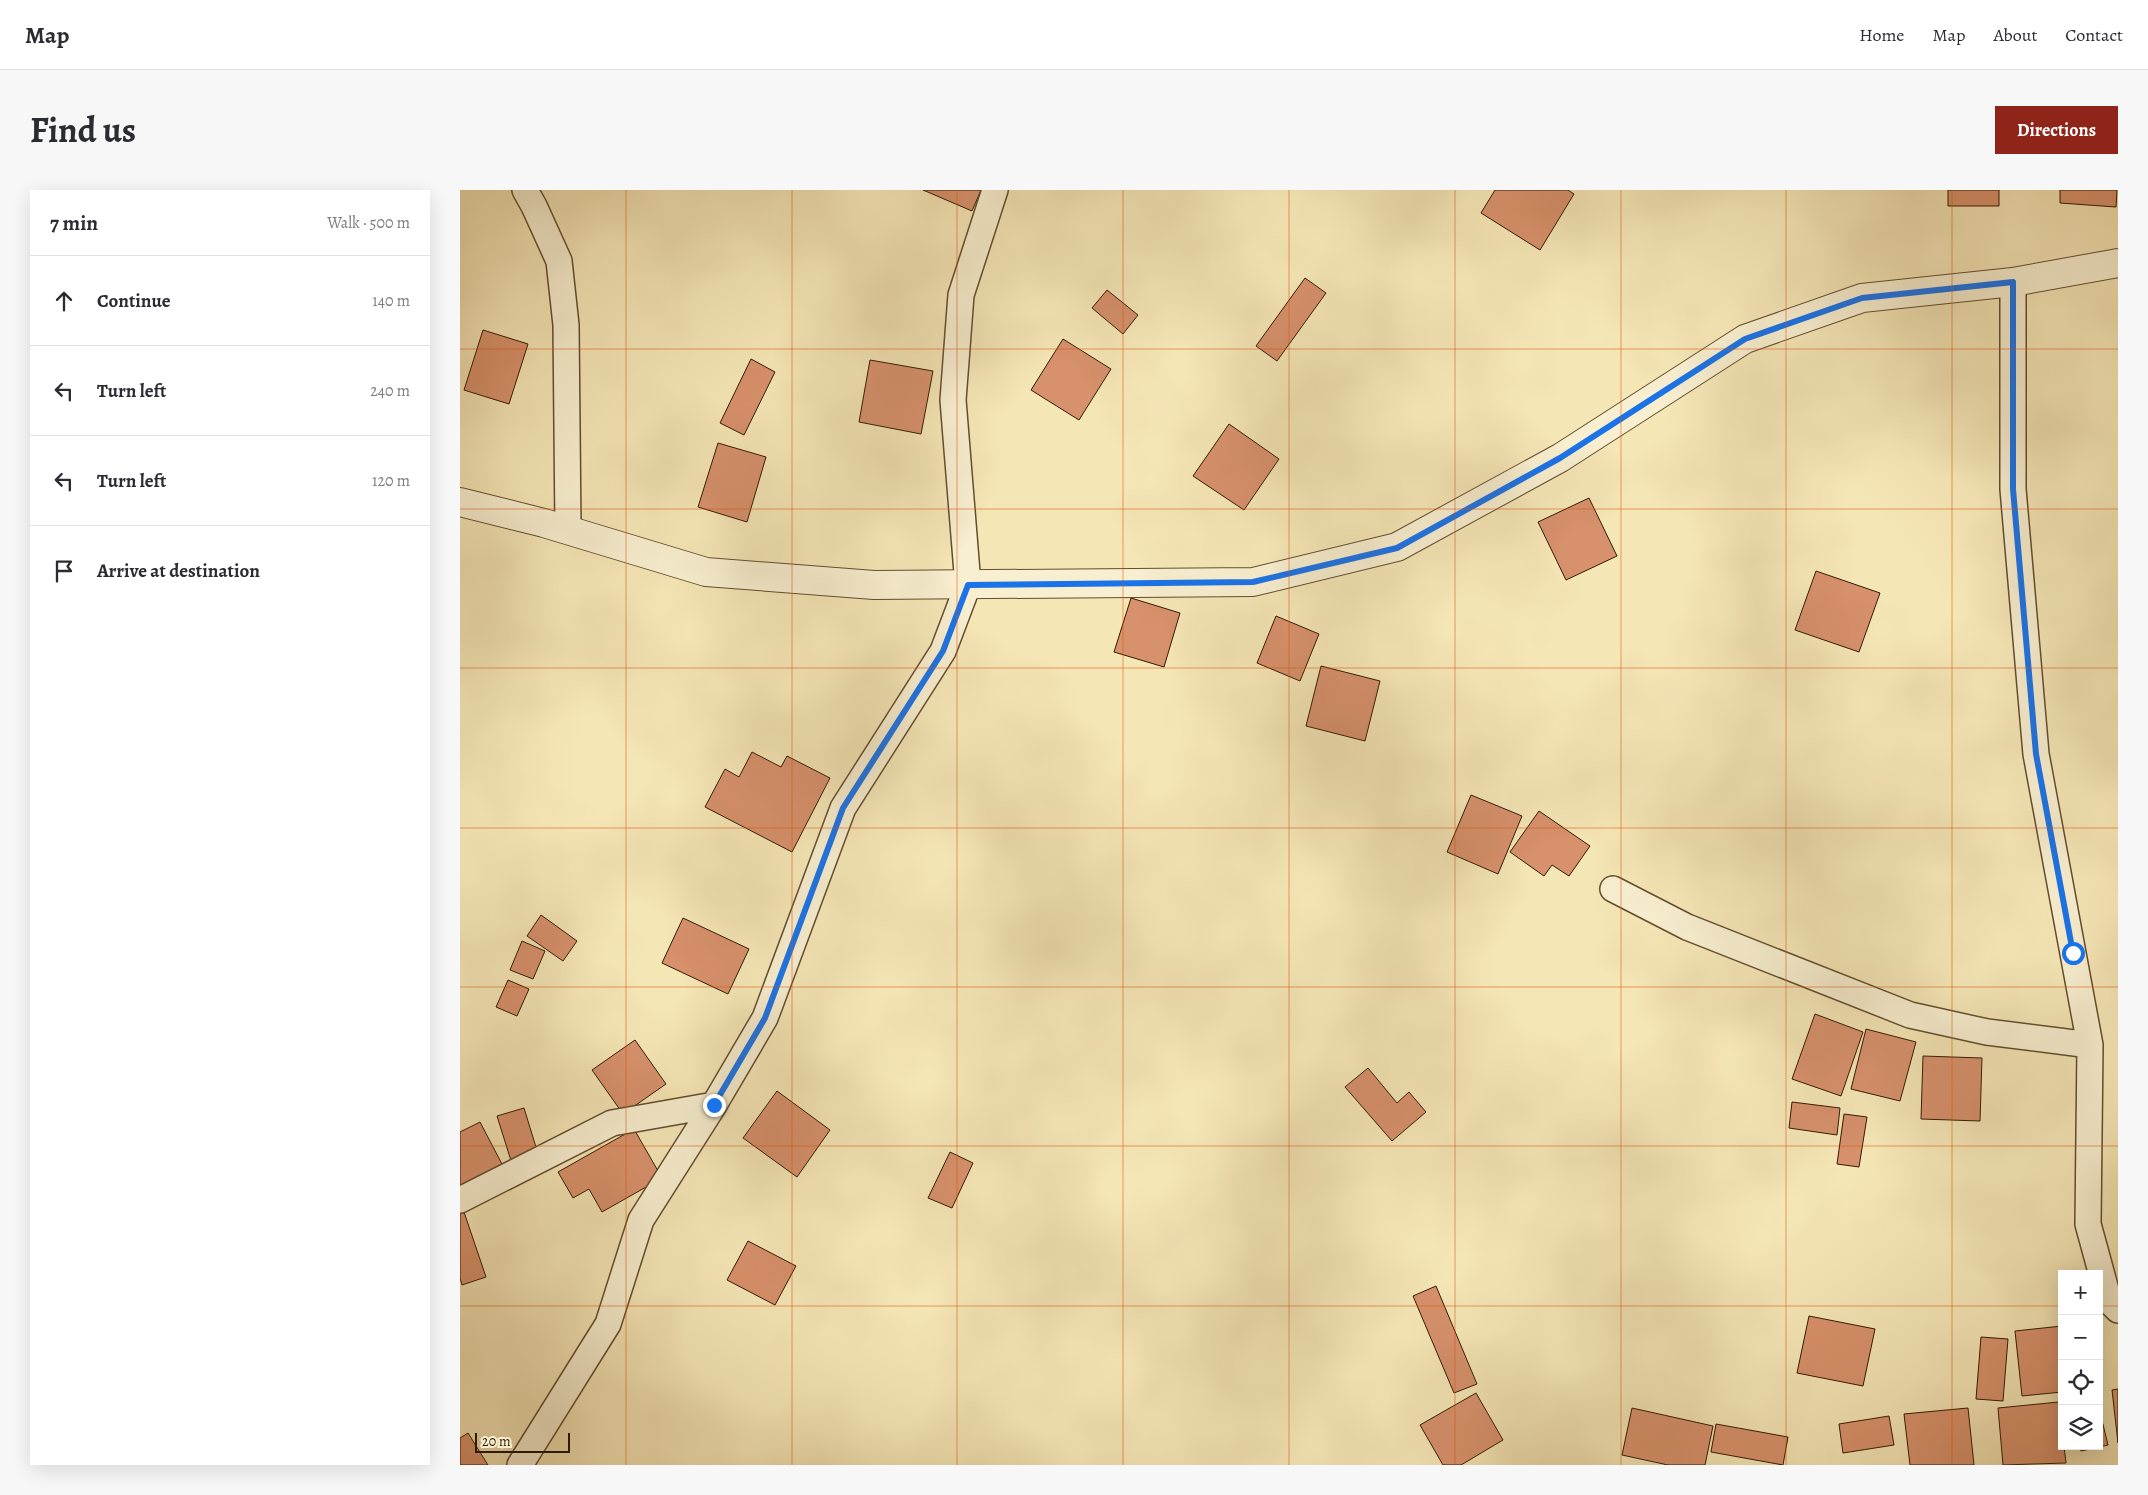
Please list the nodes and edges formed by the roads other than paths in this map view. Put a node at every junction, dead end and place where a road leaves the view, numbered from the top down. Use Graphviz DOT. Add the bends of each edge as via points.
graph roads {
  1 [pos="525,190"];
  2 [pos="995,190"];
  3 [pos="2118,263"];
  4 [pos="2013,282"];
  5 [pos="460,502"];
  6 [pos="568,530"];
  7 [pos="968,585"];
  8 [pos="1613,889"];
  9 [pos="2090,1045"];
  10 [pos="714,1105"];
  11 [pos="460,1200"];
  12 [pos="2118,1310"];
  13 [pos="520,1465"];
  1 -- 6 [label="street" via="559,261 566,325"];
  2 -- 7 [label="street" via="961,296 953,400"];
  3 -- 4 [label="street"];
  4 -- 7 [label="street" via="1862,298 1745,339 1560,458 1397,548 1253,582"];
  4 -- 9 [label="street" via="2013,489 2036,754"];
  5 -- 6 [label="street"];
  6 -- 7 [label="street" via="706,572 874,585"];
  7 -- 10 [label="street" via="943,651 843,808 765,1018"];
  8 -- 9 [label="street" via="1687,927 1910,1015 1988,1032"];
  9 -- 12 [label="street" via="2088,1224 2109,1301"];
  10 -- 11 [label="street" via="612,1122"];
  10 -- 13 [label="street" via="641,1220 608,1324"];
}
